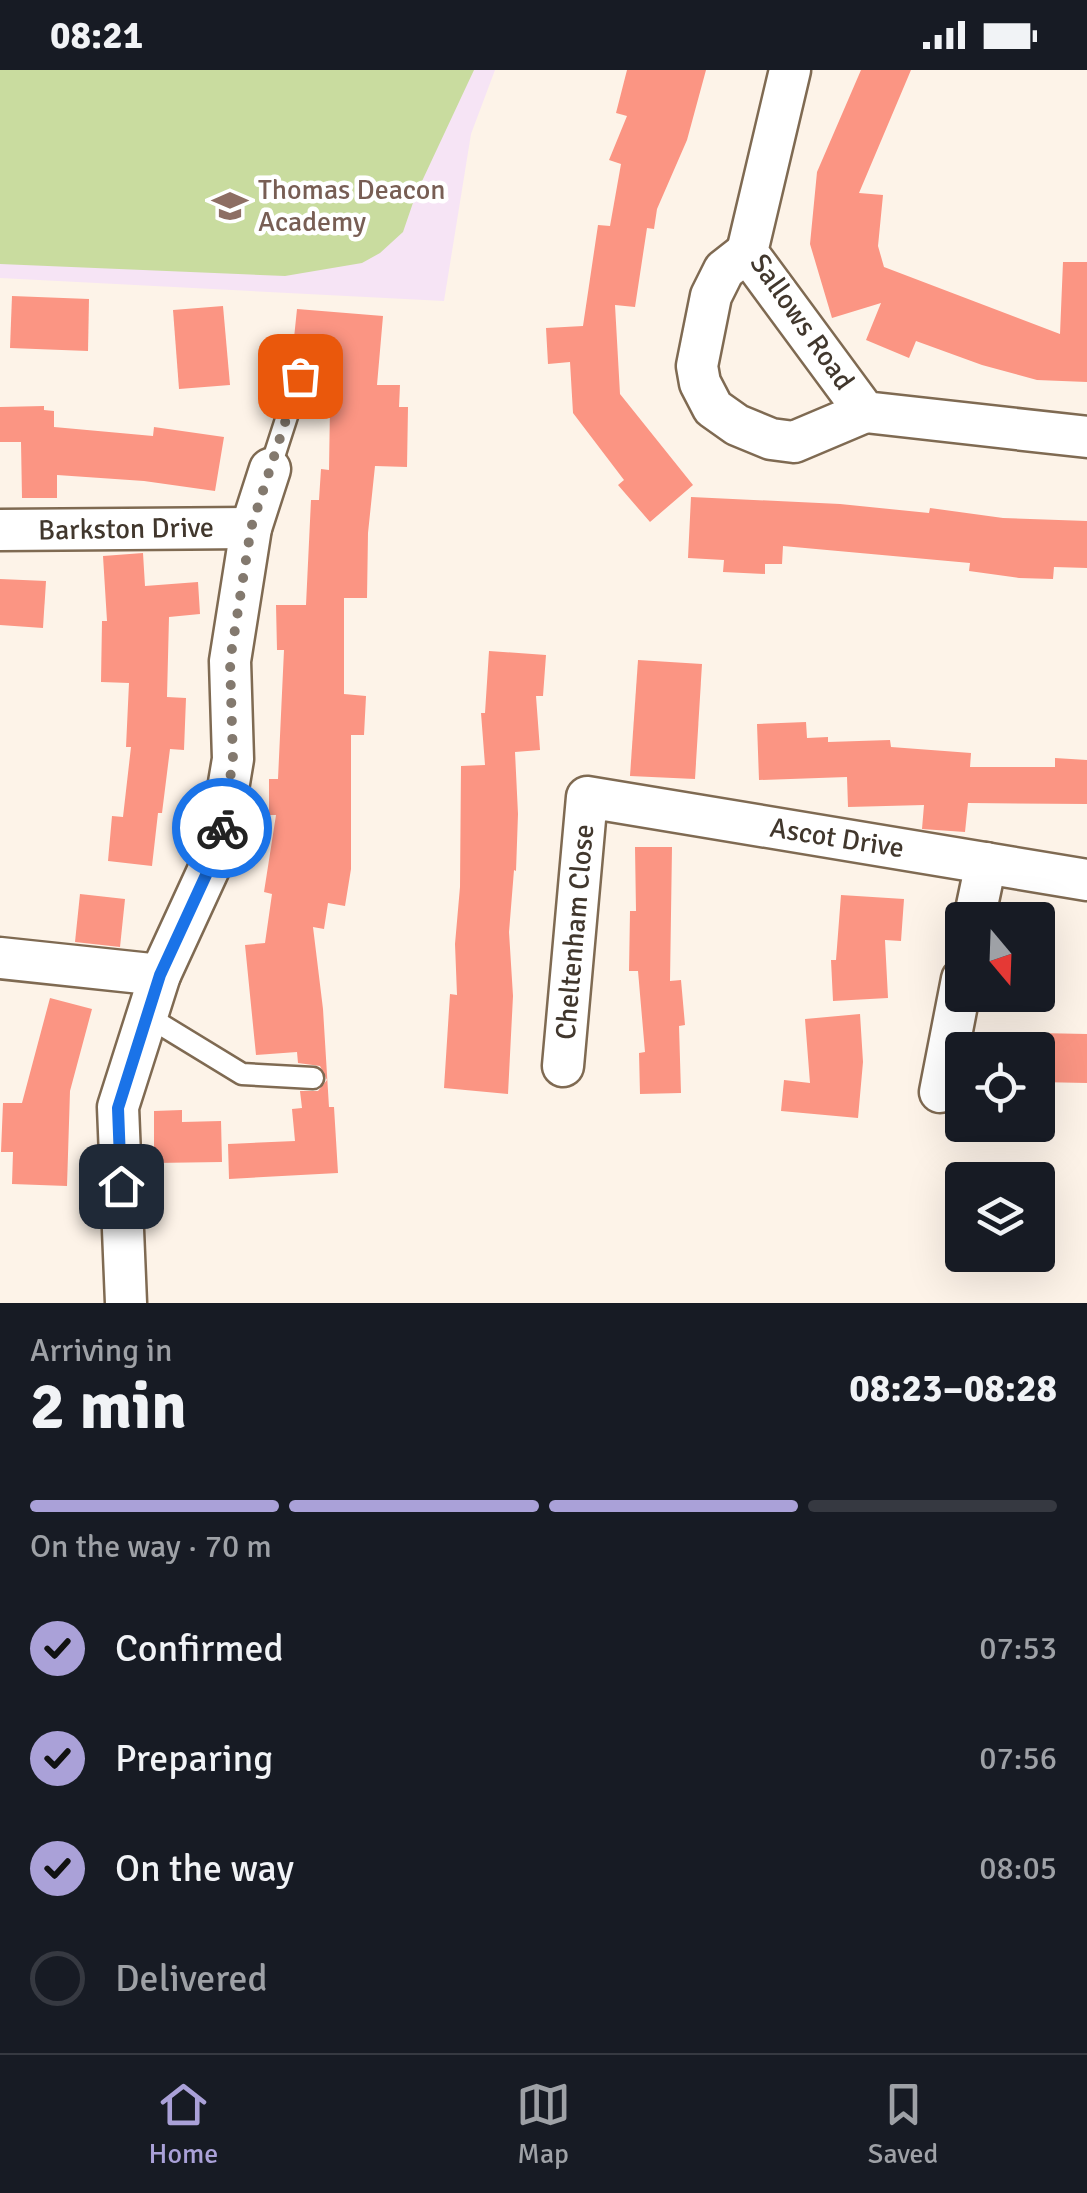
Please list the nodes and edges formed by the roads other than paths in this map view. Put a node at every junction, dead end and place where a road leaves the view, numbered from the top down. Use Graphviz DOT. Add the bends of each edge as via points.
graph roads {
  1 [pos="790,70"];
  2 [pos="748,252"];
  3 [pos="300,376"];
  4 [pos="865,412"];
  5 [pos="1087,436"];
  6 [pos="270,469"];
  7 [pos="251,528"];
  8 [pos="0,530"];
  9 [pos="587,797"];
  10 [pos="986,862"];
  11 [pos="1087,880"];
  12 [pos="978,902"];
  13 [pos="0,958"];
  14 [pos="160,975"];
  15 [pos="956,1012"];
  16 [pos="147,1016"];
  17 [pos="564,1066"];
  18 [pos="314,1078"];
  19 [pos="940,1092"];
  20 [pos="126,1303"];
  1 -- 2 [label="street, Sallows Road"];
  2 -- 4 [label="street, Sallows Road"];
  2 -- 4 [label="street" via="724,270 711,296 697,366 714,408 737,425 794,442"];
  3 -- 6 [label="lane"];
  4 -- 5 [label="street, Sallows Road"];
  6 -- 7 [label="street, Barkston Drive"];
  7 -- 8 [label="street, Barkston Drive"];
  7 -- 14 [label="street, Barkston Drive" via="230,661 233,760 218,849"];
  9 -- 10 [label="street, Ascot Drive"];
  9 -- 17 [label="street, Cheltenham Close"];
  10 -- 11 [label="street, Ascot Drive"];
  10 -- 12 [label="street"];
  13 -- 14 [label="street"];
  14 -- 16 [label="street, Barkston Drive"];
  15 -- 19 [label="street"];
  16 -- 18 [label="lane" via="242,1074"];
  16 -- 20 [label="street, Barkston Drive" via="118,1108"];
}
